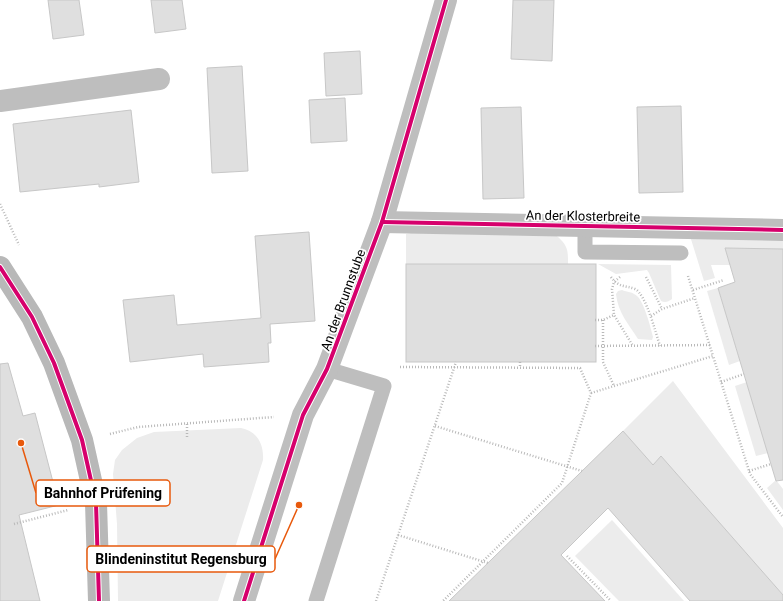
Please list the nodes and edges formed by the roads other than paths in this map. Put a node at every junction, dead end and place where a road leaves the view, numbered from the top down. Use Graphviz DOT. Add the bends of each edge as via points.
graph roads {
  1 [pos="446,0"];
  2 [pos="159,79"];
  3 [pos="0,101"];
  4 [pos="382,222"];
  5 [pos="585,226"];
  6 [pos="783,230"];
  7 [pos="681,253"];
  8 [pos="0,267"];
  9 [pos="327,369"];
  10 [pos="99,601"];
  11 [pos="244,601"];
  12 [pos="316,601"];
  1 -- 4 [label="street, An der Brunnstube"];
  2 -- 3 [label="street"];
  4 -- 5 [label="street, An der Klosterbreite"];
  4 -- 9 [label="street, An der Brunnstube"];
  5 -- 6 [label="street, An der Klosterbreite"];
  5 -- 7 [label="lane" via="585,252"];
  8 -- 10 [label="street" via="35,323 54,363 82,440 96,503"];
  9 -- 11 [label="street, An der Brunnstube" via="303,415"];
  9 -- 12 [label="lane" via="384,386"];
}
